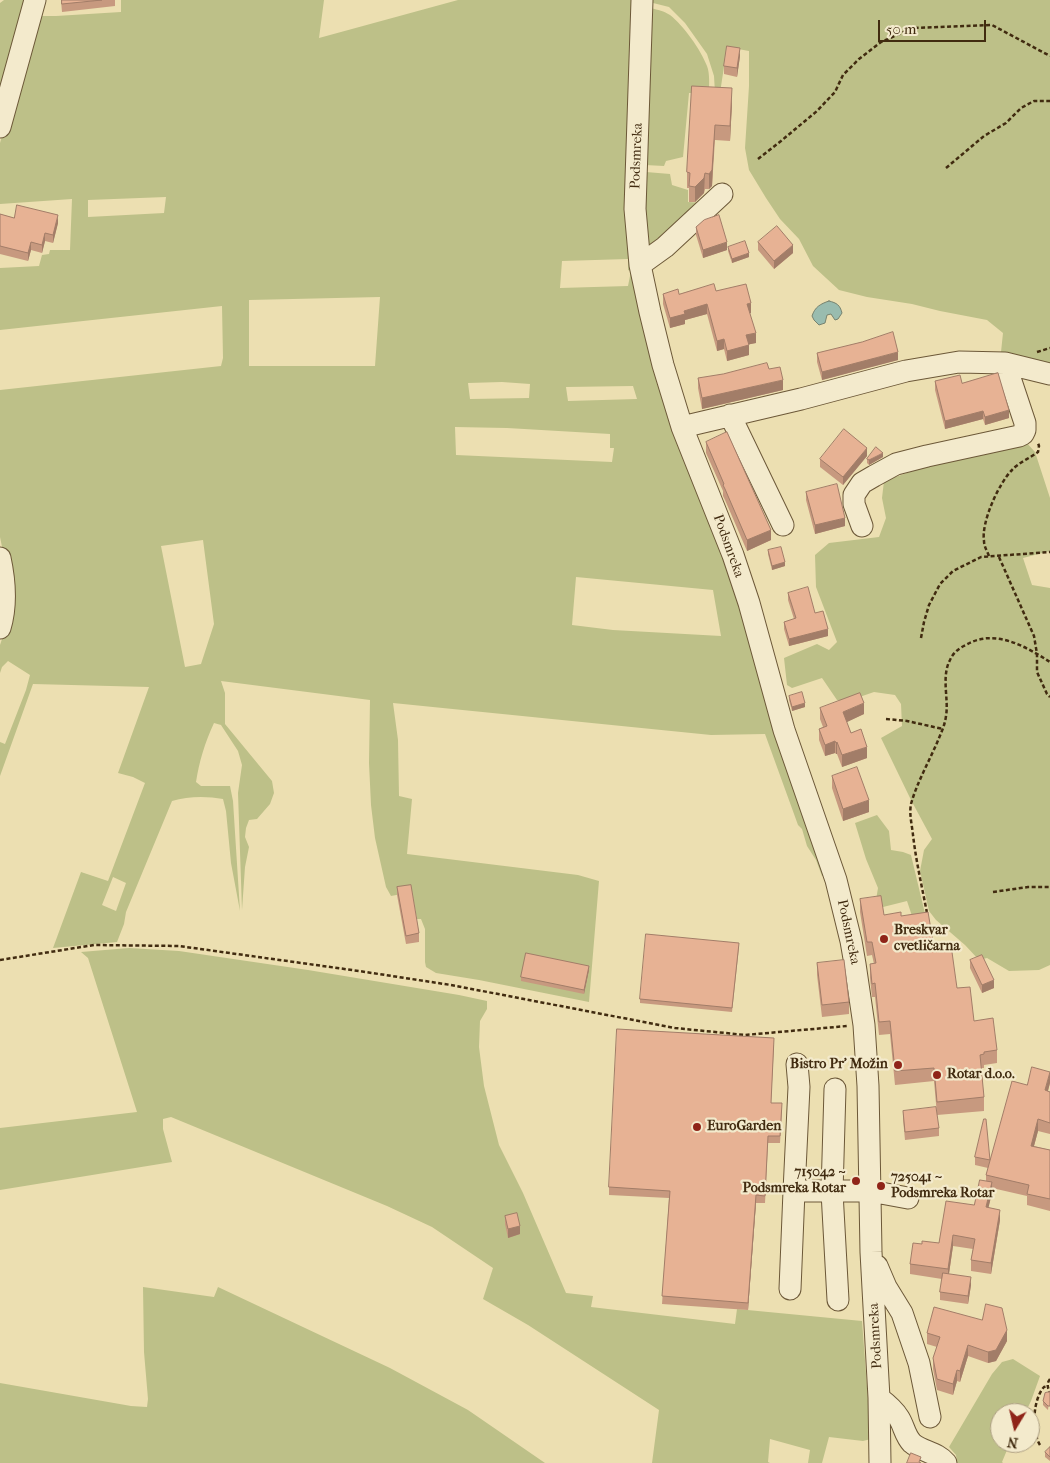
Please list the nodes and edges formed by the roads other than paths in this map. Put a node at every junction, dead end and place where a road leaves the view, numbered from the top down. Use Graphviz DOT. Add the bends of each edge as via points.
graph roads {
  1 [pos="35,0"];
  2 [pos="642,0"];
  3 [pos="0,127"];
  4 [pos="722,194"];
  5 [pos="640,265"];
  6 [pos="1005,363"];
  7 [pos="1050,374"];
  8 [pos="730,416"];
  9 [pos="682,427"];
  10 [pos="783,525"];
  11 [pos="862,526"];
  12 [pos="0,558"];
  13 [pos="0,628"];
  14 [pos="797,1064"];
  15 [pos="835,1090"];
  16 [pos="794,1191"];
  17 [pos="870,1191"];
  18 [pos="832,1192"];
  19 [pos="908,1198"];
  20 [pos="871,1252"];
  21 [pos="790,1289"];
  22 [pos="838,1300"];
  23 [pos="880,1398"];
  24 [pos="930,1417"];
  25 [pos="880,1463"];
  26 [pos="946,1463"];
  1 -- 3 [label="street"];
  2 -- 5 [label="street, Podsmreka" via="635,209"];
  4 -- 5 [label="street" via="665,247"];
  5 -- 9 [label="street, Podsmreka" via="663,365"];
  6 -- 7 [label="street"];
  6 -- 8 [label="street" via="959,362 906,371"];
  6 -- 11 [label="street" via="1025,423 1024,434 896,464 874,476 862,483 854,495"];
  8 -- 9 [label="street"];
  8 -- 10 [label="street"];
  9 -- 17 [label="street, Podsmreka" via="733,555 784,730 836,880 851,941 864,1025"];
  12 -- 13 [label="street" via="5,590"];
  14 -- 16 [label="street" via="799,1086"];
  15 -- 18 [label="street"];
  16 -- 18 [label="street"];
  16 -- 21 [label="street"];
  17 -- 18 [label="street"];
  17 -- 19 [label="street"];
  17 -- 20 [label="street, Podsmreka"];
  18 -- 22 [label="street"];
  20 -- 23 [label="street, Podsmreka"];
  20 -- 24 [label="street" via="886,1288 902,1314 919,1364"];
  23 -- 25 [label="street, Podsmreka"];
  23 -- 26 [label="street" via="891,1407 913,1444"];
}
